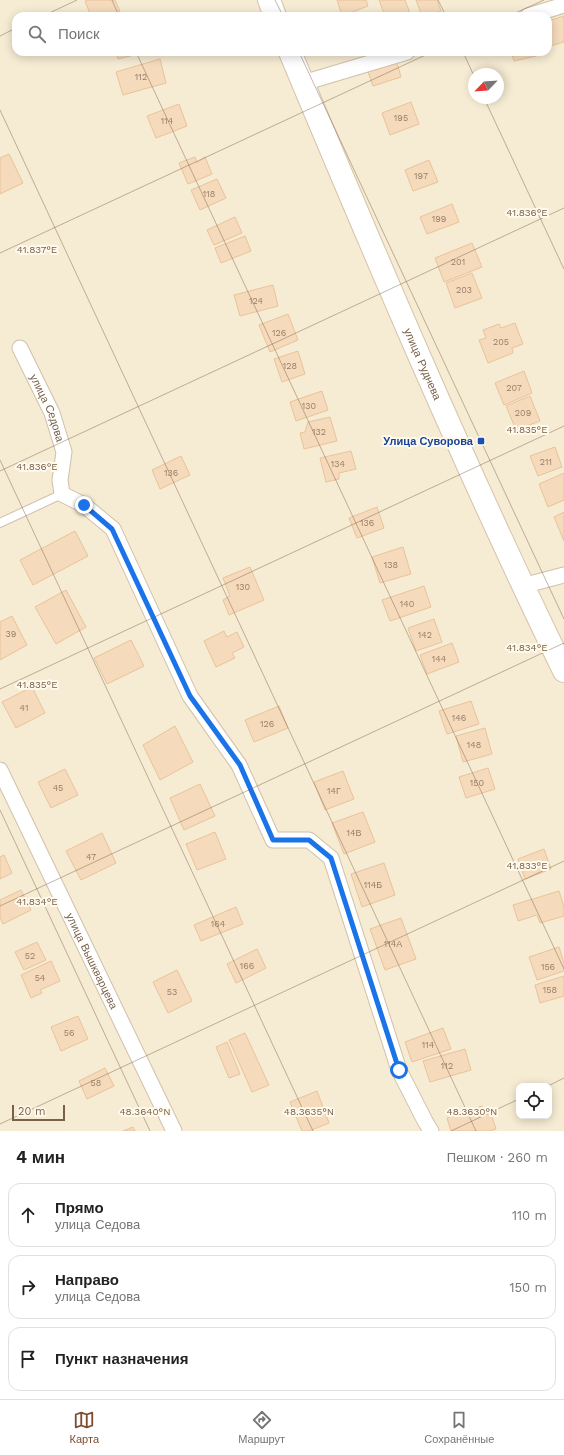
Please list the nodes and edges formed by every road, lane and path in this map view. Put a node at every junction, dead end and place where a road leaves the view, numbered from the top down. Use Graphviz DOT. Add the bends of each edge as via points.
graph roads {
  1 [pos="269,0"];
  2 [pos="564,5"];
  3 [pos="274,12"];
  4 [pos="541,12"];
  5 [pos="292,56"];
  6 [pos="394,56"];
  7 [pos="303,83"];
  8 [pos="20,348"];
  9 [pos="62,494"];
  10 [pos="0,523"];
  11 [pos="564,575"];
  12 [pos="522,586"];
  13 [pos="564,671"];
  14 [pos="0,770"];
  15 [pos="174,1131"];
  16 [pos="431,1131"];
  1 -- 3 [label="street"];
  2 -- 4 [label="street"];
  5 -- 7 [label="street, улица Руднева"];
  6 -- 7 [label="street"];
  7 -- 12 [label="street, улица Руднева" via="372,250"];
  8 -- 9 [label="street, улица Седова" via="52,413 64,452 60,480"];
  9 -- 10 [label="lane"];
  9 -- 16 [label="street" via="84,505 112,529 190,696 240,765 273,840 309,840 331,858 399,1070"];
  11 -- 12 [label="street"];
  12 -- 13 [label="street, улица Руднева"];
  14 -- 15 [label="street, улица Вышкварцева"];
}
